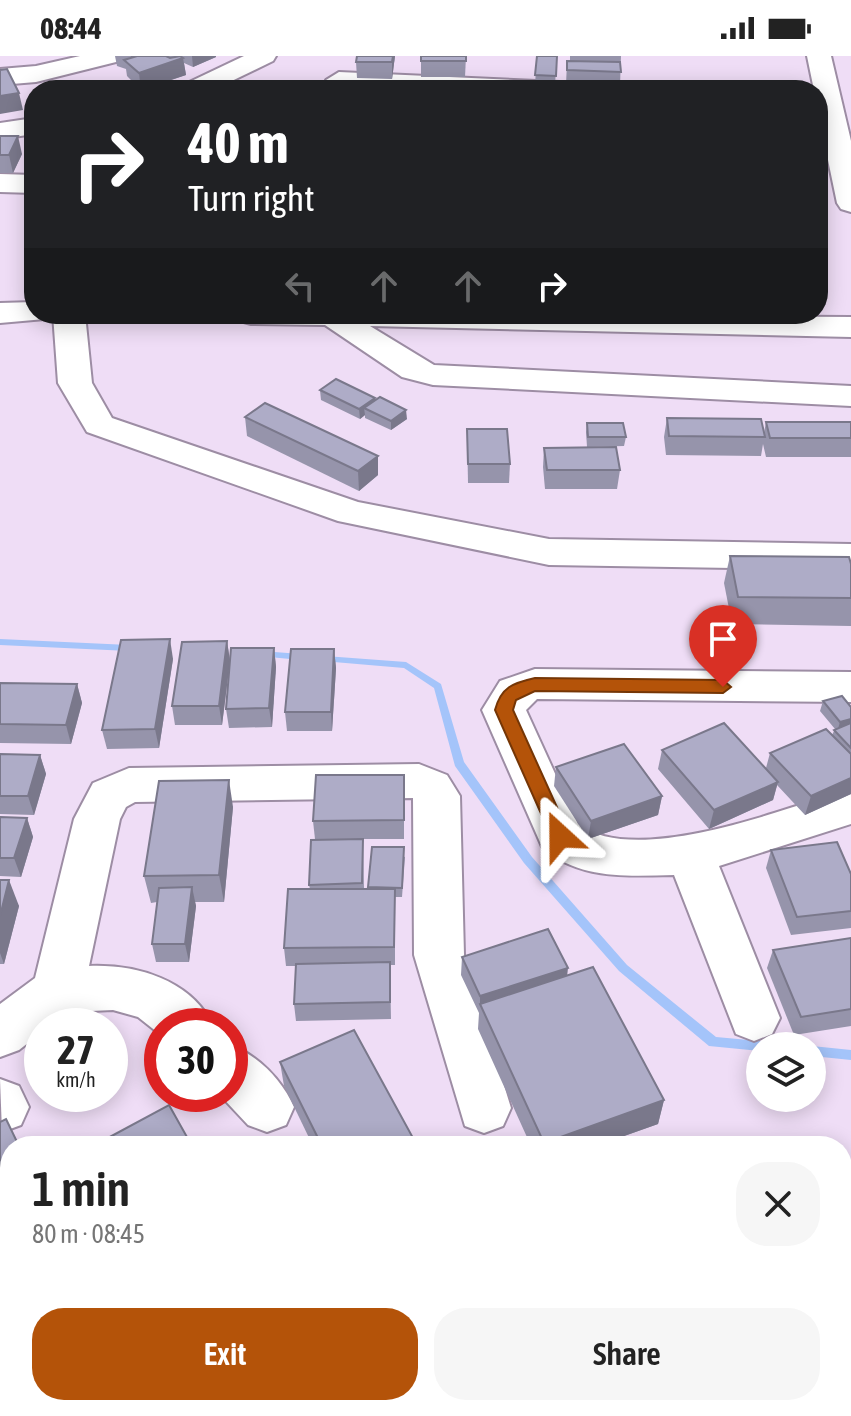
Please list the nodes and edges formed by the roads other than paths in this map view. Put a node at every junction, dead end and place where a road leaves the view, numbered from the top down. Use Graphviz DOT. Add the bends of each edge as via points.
graph roads {
  1 [pos="7,56"];
  2 [pos="111,56"];
  3 [pos="264,56"];
  4 [pos="806,56"];
  5 [pos="826,57"];
  6 [pos="0,76"];
  7 [pos="213,80"];
  8 [pos="24,127"];
  9 [pos="0,131"];
  10 [pos="0,183"];
  11 [pos="24,184"];
  12 [pos="828,198"];
  13 [pos="851,200"];
  14 [pos="24,312"];
  15 [pos="0,313"];
  16 [pos="70,324"];
  17 [pos="344,324"];
  18 [pos="696,324"];
  19 [pos="851,327"];
  20 [pos="851,396"];
  21 [pos="851,557"];
  22 [pos="851,687"];
  23 [pos="851,806"];
  24 [pos="691,856"];
  25 [pos="58,990"];
  26 [pos="169,1008"];
  27 [pos="754,1018"];
  28 [pos="0,1034"];
  29 [pos="248,1087"];
  30 [pos="267,1107"];
  31 [pos="484,1108"];
  1 -- 6 [label="street"];
  2 -- 6 [label="street" via="36,74"];
  3 -- 7 [label="street"];
  4 -- 5 [label="street"];
  5 -- 13 [label="street"];
  8 -- 9 [label="street"];
  10 -- 11 [label="street"];
  12 -- 13 [label="street"];
  14 -- 15 [label="street"];
  16 -- 21 [label="street" via="75,383 99,425 351,513 549,552"];
  17 -- 20 [label="street" via="402,363 433,375"];
  18 -- 19 [label="street"];
  22 -- 24 [label="street" via="535,684 507,697 504,710 560,836 579,851 615,857"];
  23 -- 24 [label="street"];
  24 -- 27 [label="street"];
  25 -- 26 [label="street" via="118,987"];
  25 -- 28 [label="street"];
  25 -- 31 [label="street" via="97,819 109,795 129,785 419,781 437,796 439,955"];
  29 -- 30 [label="street"];
}
